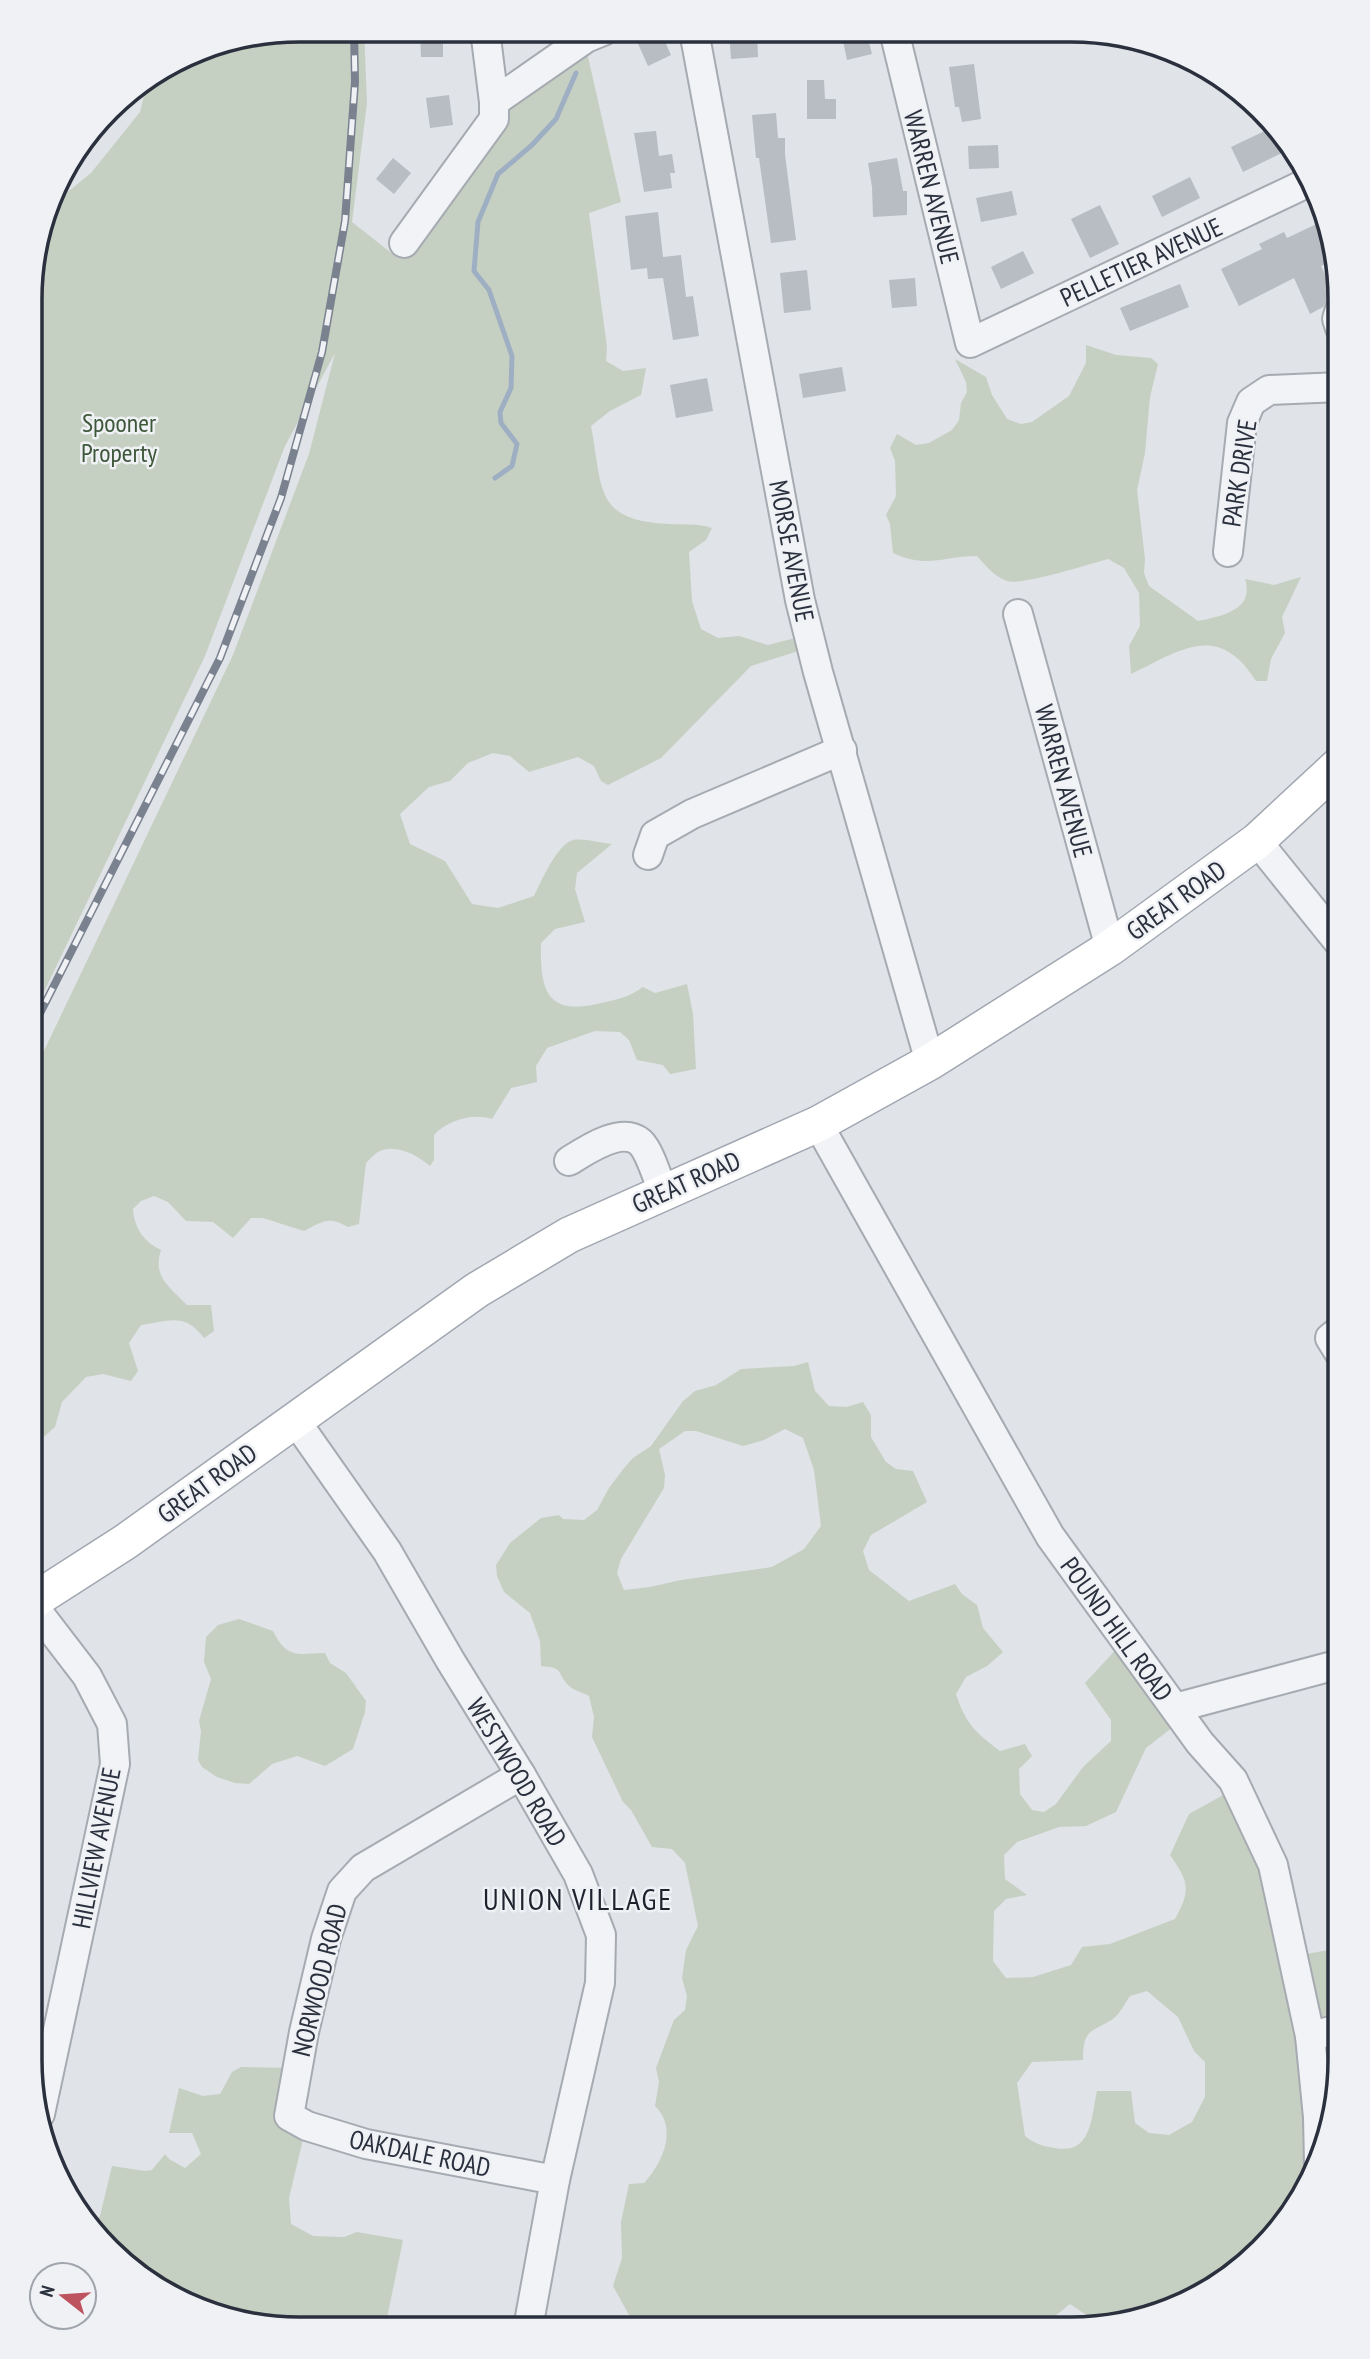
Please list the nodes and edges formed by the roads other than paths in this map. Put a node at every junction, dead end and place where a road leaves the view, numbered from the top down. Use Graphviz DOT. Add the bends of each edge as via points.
graph roads {
  1 [pos="486,42"];
  2 [pos="580,42"];
  3 [pos="696,42"];
  4 [pos="896,42"];
  5 [pos="494,102"];
  6 [pos="1301,186"];
  7 [pos="404,243"];
  8 [pos="970,343"];
  9 [pos="1328,388"];
  10 [pos="1228,552"];
  11 [pos="1018,614"];
  12 [pos="842,750"];
  13 [pos="1328,775"];
  14 [pos="1257,841"];
  15 [pos="648,855"];
  16 [pos="1328,929"];
  17 [pos="1110,948"];
  18 [pos="930,1062"];
  19 [pos="818,1124"];
  20 [pos="569,1161"];
  21 [pos="663,1192"];
  22 [pos="295,1420"];
  23 [pos="42,1595"];
  24 [pos="42,1618"];
  25 [pos="1328,1667"];
  26 [pos="1175,1708"];
  27 [pos="521,1775"];
  28 [pos="1328,2032"];
  29 [pos="1310,2036"];
  30 [pos="44,2094"];
  31 [pos="289,2116"];
  32 [pos="1318,2128"];
  33 [pos="555,2180"];
  34 [pos="530,2317"];
  1 -- 5 [label="street"];
  2 -- 5 [label="street"];
  3 -- 12 [label="street, MORSE AVENUE" via="800,600"];
  4 -- 8 [label="street, WARREN AVENUE"];
  5 -- 7 [label="street" via="494,119"];
  6 -- 8 [label="street, PELLETIER AVENUE"];
  9 -- 10 [label="street, PARK DRIVE" via="1269,390 1251,402 1242,423"];
  11 -- 17 [label="street, WARREN AVENUE"];
  12 -- 15 [label="street" via="683,819 655,835"];
  12 -- 18 [label="street, MORSE AVENUE"];
  13 -- 14 [label="main road, GREAT ROAD"];
  14 -- 16 [label="street"];
  14 -- 17 [label="main road, GREAT ROAD"];
  17 -- 18 [label="main road, GREAT ROAD"];
  18 -- 19 [label="main road, GREAT ROAD"];
  19 -- 21 [label="main road, GREAT ROAD"];
  19 -- 26 [label="street, POUND HILL ROAD" via="1050,1536"];
  20 -- 21 [label="street" via="613,1138 635,1140 646,1151"];
  21 -- 22 [label="main road, GREAT ROAD" via="569,1235 477,1290"];
  22 -- 23 [label="main road, GREAT ROAD"];
  22 -- 27 [label="street, WESTWOOD ROAD" via="387,1551"];
  24 -- 30 [label="street, HILLVIEW AVENUE" via="87,1676 112,1724 115,1764"];
  25 -- 26 [label="street"];
  26 -- 29 [label="street, POUND HILL ROAD" via="1233,1780 1272,1865"];
  27 -- 31 [label="street, NORWOOD ROAD" via="363,1868 342,1891 307,2019"];
  27 -- 33 [label="street, WESTWOOD ROAD" via="578,1874 601,1935 600,1983"];
  28 -- 29 [label="street"];
  29 -- 32 [label="street, POUND HILL ROAD"];
  31 -- 33 [label="street, OAKDALE ROAD" via="366,2144"];
  33 -- 34 [label="street, WESTWOOD ROAD"];
}
